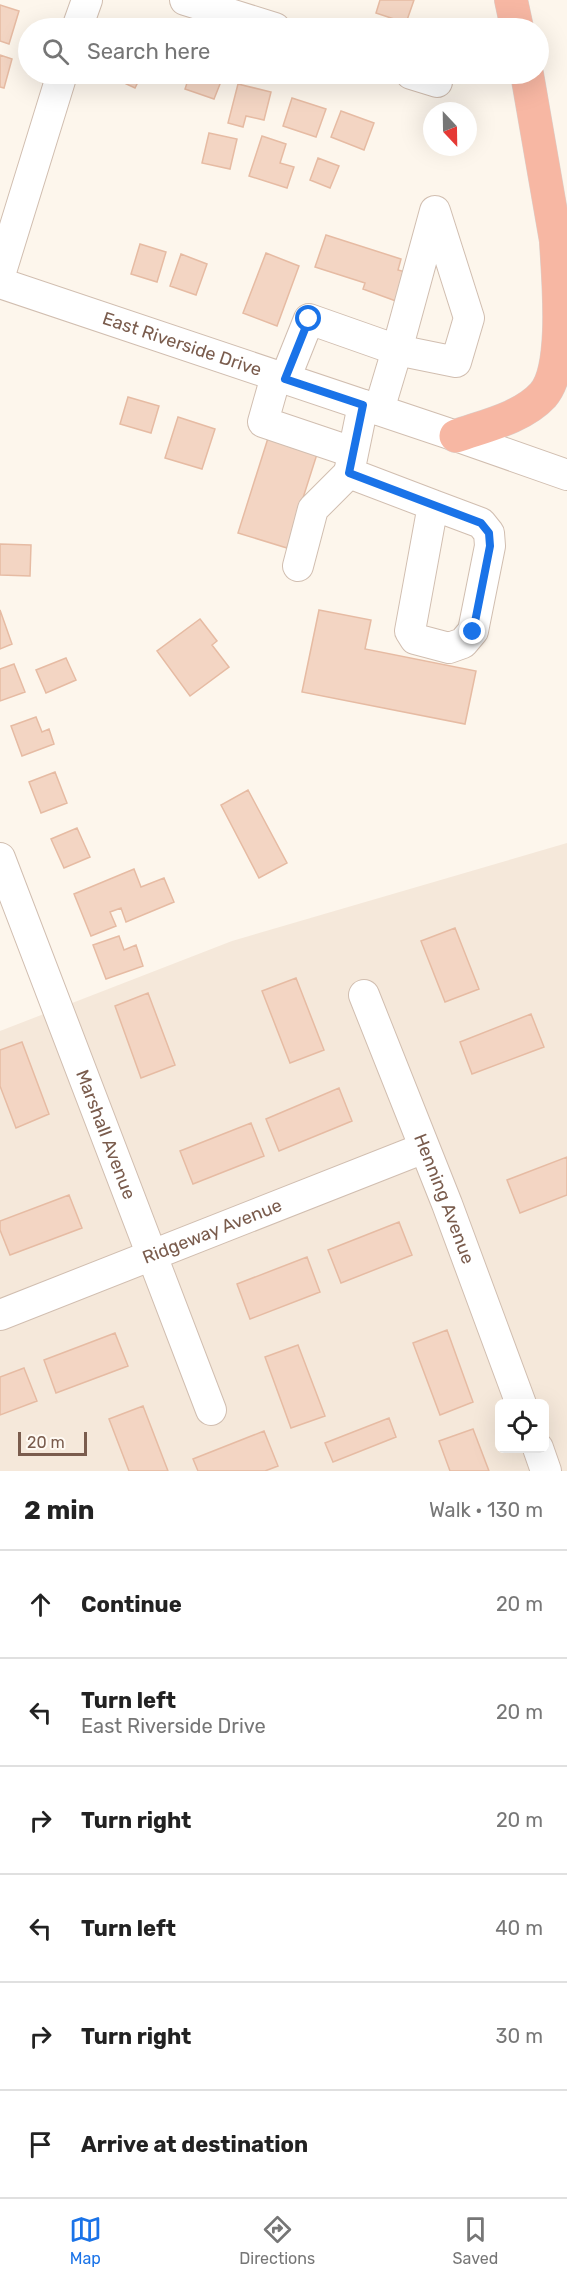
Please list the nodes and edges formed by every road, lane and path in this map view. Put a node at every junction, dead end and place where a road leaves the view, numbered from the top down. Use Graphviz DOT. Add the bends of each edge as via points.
graph roads {
  1 [pos="87,0"];
  2 [pos="185,0"];
  3 [pos="511,0"];
  4 [pos="81,18"];
  5 [pos="243,18"];
  6 [pos="515,18"];
  7 [pos="59,84"];
  8 [pos="529,84"];
  9 [pos="556,242"];
  10 [pos="0,275"];
  11 [pos="0,283"];
  12 [pos="567,314"];
  13 [pos="280,377"];
  14 [pos="371,407"];
  15 [pos="456,436"];
  16 [pos="351,462"];
  17 [pos="567,475"];
  18 [pos="433,506"];
  19 [pos="298,566"];
  20 [pos="0,858"];
  21 [pos="364,995"];
  22 [pos="424,1148"];
  23 [pos="152,1256"];
  24 [pos="0,1315"];
  25 [pos="519,1399"];
  26 [pos="211,1410"];
  27 [pos="539,1453"];
  28 [pos="546,1471"];
  1 -- 4 [label="street"];
  2 -- 5 [label="street"];
  3 -- 6 [label="highway"];
  7 -- 10 [label="street"];
  8 -- 9 [label="highway"];
  9 -- 12 [label="highway"];
  9 -- 15 [label="highway" via="560,345 550,385 543,396 517,413"];
  11 -- 13 [label="street, East Riverside Drive"];
  13 -- 14 [label="street, East Riverside Drive"];
  13 -- 14 [label="street" via="309,319 397,350"];
  13 -- 16 [label="street" via="263,422"];
  14 -- 15 [label="street, East Riverside Drive"];
  14 -- 16 [label="street"];
  15 -- 17 [label="street, East Riverside Drive"];
  16 -- 18 [label="street"];
  16 -- 19 [label="street" via="313,508"];
  20 -- 23 [label="street, Marshall Avenue"];
  21 -- 22 [label="street, Henning Avenue"];
  22 -- 23 [label="street, Ridgeway Avenue"];
  22 -- 25 [label="street, Henning Avenue"];
  23 -- 24 [label="street, Ridgeway Avenue"];
  23 -- 26 [label="street, Marshall Avenue"];
  27 -- 28 [label="street"];
}
